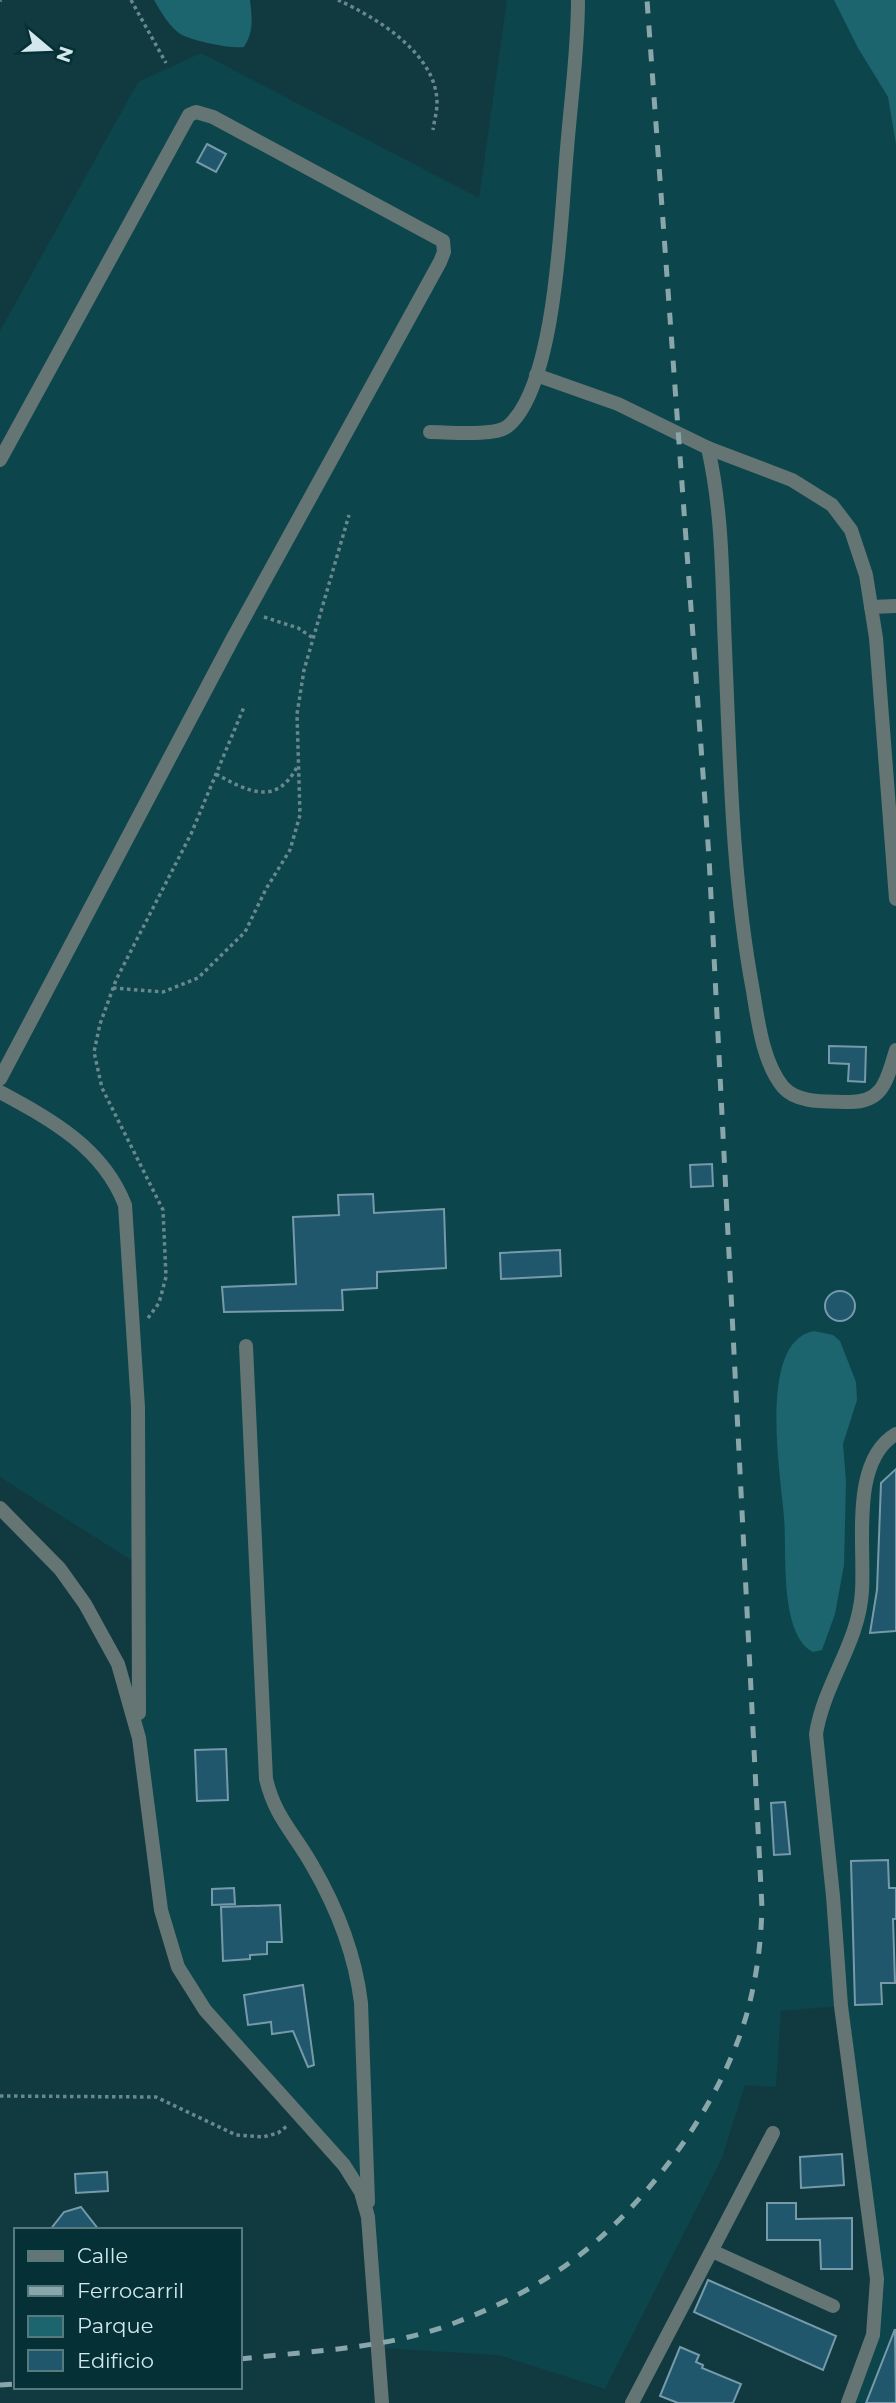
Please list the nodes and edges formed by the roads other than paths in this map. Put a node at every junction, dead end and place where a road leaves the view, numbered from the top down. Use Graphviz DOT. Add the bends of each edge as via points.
graph roads {
  1 [pos="578,0"];
  2 [pos="536,375"];
  3 [pos="430,432"];
  4 [pos="708,447"];
  5 [pos="0,460"];
  6 [pos="896,606"];
  7 [pos="871,607"];
  8 [pos="892,785"];
  9 [pos="894,853"];
  10 [pos="896,899"];
  11 [pos="896,1050"];
  12 [pos="0,1079"];
  13 [pos="0,1093"];
  14 [pos="246,1346"];
  15 [pos="896,1434"];
  16 [pos="0,1508"];
  17 [pos="139,1738"];
  18 [pos="773,2133"];
  19 [pos="368,2217"];
  20 [pos="712,2251"];
  21 [pos="833,2306"];
  22 [pos="382,2403"];
  23 [pos="632,2403"];
  24 [pos="848,2403"];
  1 -- 2 [label="street" via="555,278"];
  2 -- 3 [label="street" via="522,411 506,428"];
  2 -- 4 [label="street" via="618,404"];
  4 -- 7 [label="street" via="792,480 832,505 859,548"];
  4 -- 11 [label="street" via="722,528 740,908 765,1047 775,1075 796,1097 857,1102 870,1100 880,1091"];
  5 -- 12 [label="street" via="189,114 213,117 440,238 445,246"];
  6 -- 7 [label="street"];
  7 -- 8 [label="street"];
  8 -- 9 [label="street"];
  9 -- 10 [label="street"];
  13 -- 17 [label="street" via="55,1123 88,1148 112,1176 125,1205 139,1447"];
  14 -- 19 [label="street" via="267,1779 276,1812 329,1897 356,1970"];
  15 -- 24 [label="street" via="880,1447 865,1479 858,1628 817,1726 841,2006 877,2279 873,2335"];
  16 -- 17 [label="street" via="36,1542 85,1604 118,1664"];
  17 -- 19 [label="street" via="161,1910 178,1967 205,2010 344,2165 361,2192"];
  18 -- 20 [label="street"];
  19 -- 22 [label="street"];
  20 -- 21 [label="street"];
  20 -- 23 [label="street"];
}
